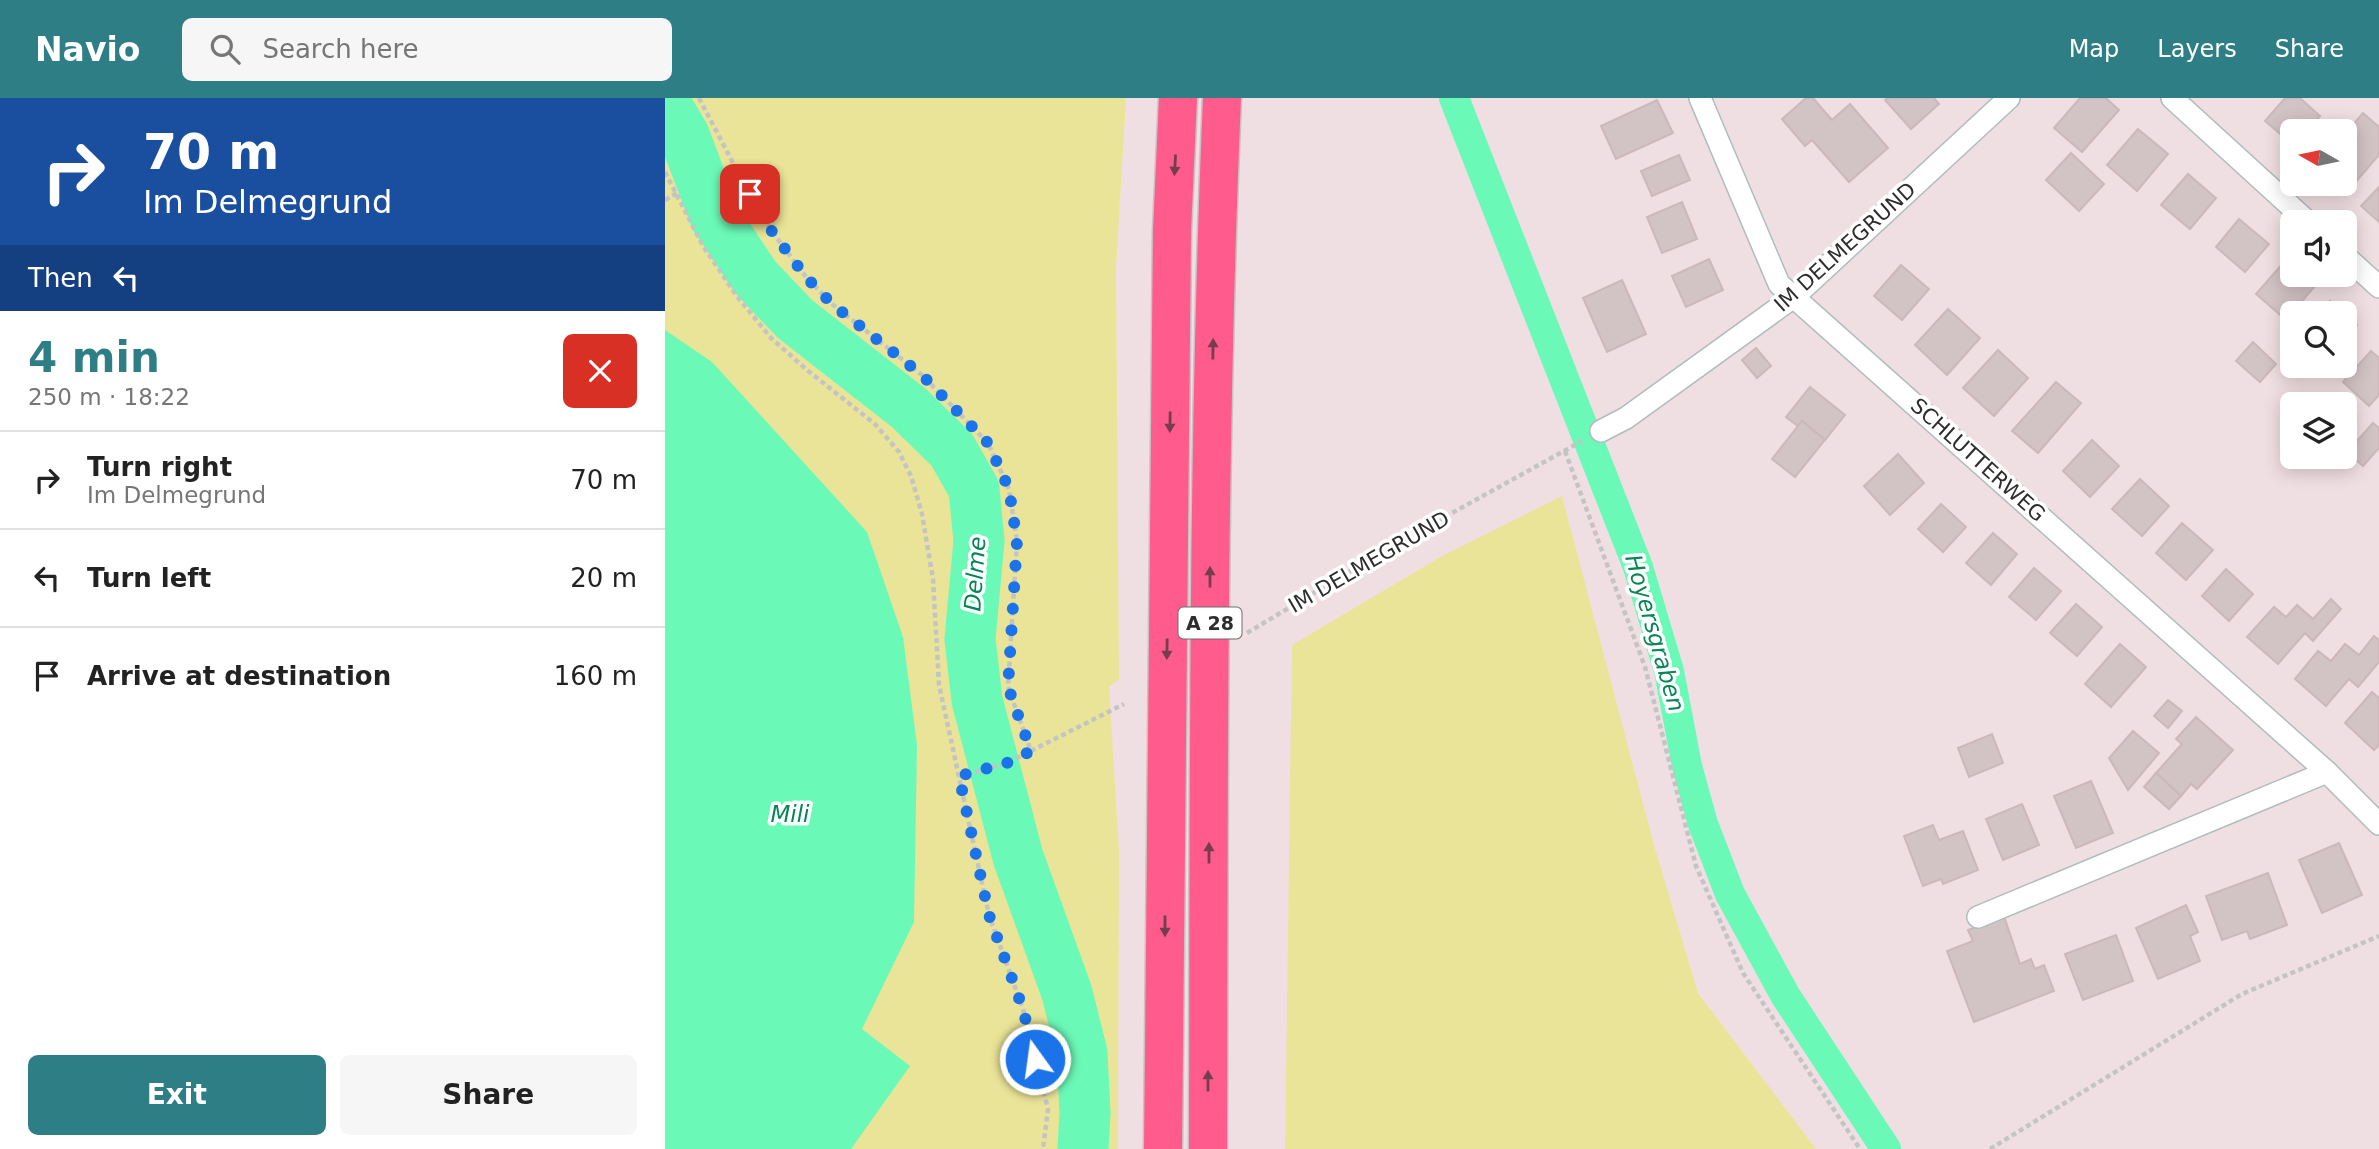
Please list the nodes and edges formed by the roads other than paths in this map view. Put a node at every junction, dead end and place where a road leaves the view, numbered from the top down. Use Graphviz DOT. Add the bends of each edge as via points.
graph roads {
  1 [pos="1178,98"];
  2 [pos="1222,98"];
  3 [pos="1700,98"];
  4 [pos="2009,98"];
  5 [pos="2172,98"];
  6 [pos="2295,210"];
  7 [pos="2357,267"];
  8 [pos="2379,287"];
  9 [pos="1795,296"];
  10 [pos="1601,431"];
  11 [pos="2327,772"];
  12 [pos="2379,824"];
  13 [pos="1978,917"];
  14 [pos="1163,1149"];
  15 [pos="1208,1149"];
  1 -- 14 [label="highway, A 28, one-way" via="1172,231"];
  15 -- 2 [label="highway, A 28, one-way" via="1210,509"];
  3 -- 9 [label="street, SCHLUTTERWEG" via="1779,284"];
  4 -- 9 [label="street, IM DELMEGRUND"];
  5 -- 6 [label="street"];
  7 -- 8 [label="street"];
  9 -- 10 [label="street, IM DELMEGRUND" via="1626,418"];
  9 -- 11 [label="street, SCHLUTTERWEG"];
  11 -- 12 [label="street, SCHLUTTERWEG"];
  11 -- 13 [label="street"];
}
